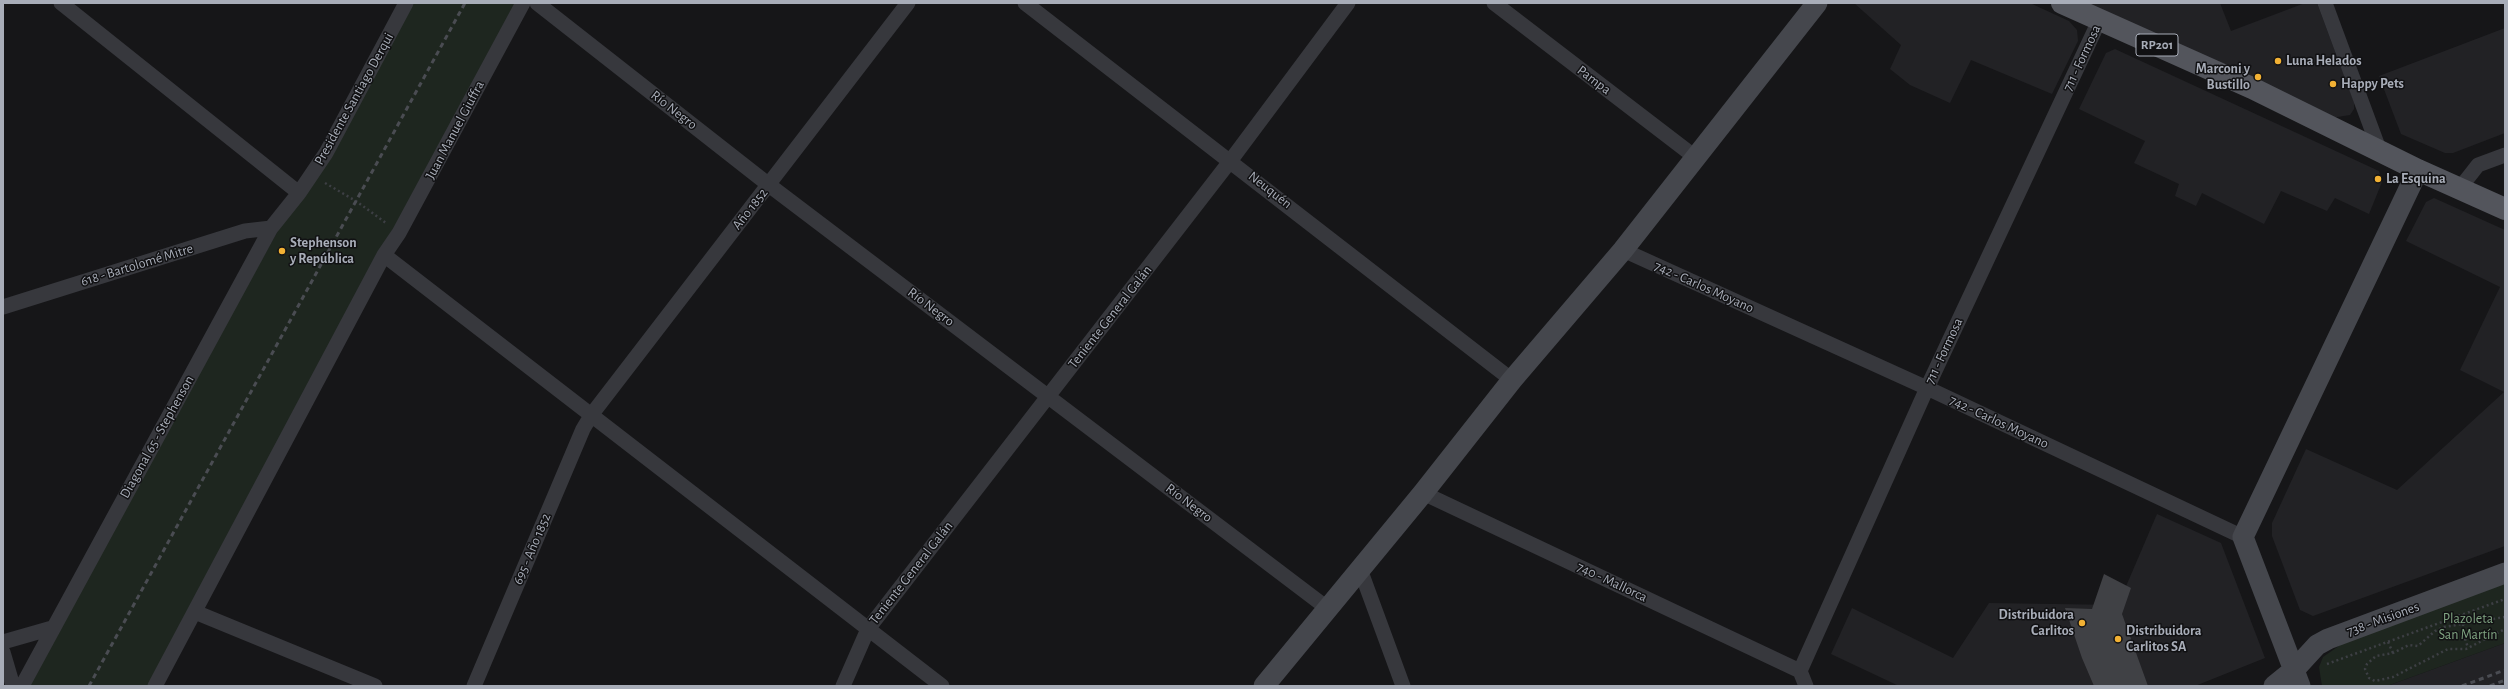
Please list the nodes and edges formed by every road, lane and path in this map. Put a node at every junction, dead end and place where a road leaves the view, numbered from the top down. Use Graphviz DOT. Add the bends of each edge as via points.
graph roads {
  1 [pos="61,3"];
  2 [pos="406,3"];
  3 [pos="523,3"];
  4 [pos="537,3"];
  5 [pos="908,3"];
  6 [pos="1025,3"];
  7 [pos="1348,3"];
  8 [pos="1494,3"];
  9 [pos="1817,3"];
  10 [pos="2062,3"];
  11 [pos="2325,3"];
  12 [pos="2100,19"];
  13 [pos="2379,149"];
  14 [pos="2505,155"];
  15 [pos="1695,157"];
  16 [pos="1231,160"];
  17 [pos="2418,170"];
  18 [pos="311,174"];
  19 [pos="769,185"];
  20 [pos="2460,188"];
  21 [pos="299,193"];
  22 [pos="2505,209"];
  23 [pos="271,228"];
  24 [pos="399,233"];
  25 [pos="1622,250"];
  26 [pos="384,255"];
  27 [pos="3,307"];
  28 [pos="1512,380"];
  29 [pos="1927,388"];
  30 [pos="1049,396"];
  31 [pos="592,414"];
  32 [pos="1423,494"];
  33 [pos="2243,537"];
  34 [pos="1360,569"];
  35 [pos="2505,573"];
  36 [pos="2505,598"];
  37 [pos="1327,608"];
  38 [pos="2464,610"];
  39 [pos="195,612"];
  40 [pos="2463,614"];
  41 [pos="2505,617"];
  42 [pos="2463,624"];
  43 [pos="52,628"];
  44 [pos="2505,628"];
  45 [pos="868,629"];
  46 [pos="2386,635"];
  47 [pos="3,642"];
  48 [pos="2388,642"];
  49 [pos="2468,648"];
  50 [pos="3,652"];
  51 [pos="2392,653"];
  52 [pos="2324,666"];
  53 [pos="1800,671"];
  54 [pos="2298,678"];
  55 [pos="14,686"];
  56 [pos="22,686"];
  57 [pos="155,686"];
  58 [pos="375,686"];
  59 [pos="474,686"];
  60 [pos="843,686"];
  61 [pos="942,686"];
  62 [pos="1264,686"];
  63 [pos="1403,686"];
  64 [pos="1806,686"];
  65 [pos="2274,686"];
  1 -- 21 [label="street"];
  2 -- 18 [label="street, Presidente Santiago Derqui" via="326,153"];
  3 -- 24 [label="street, Juan Manuel Giuffra"];
  4 -- 19 [label="street, Río Negro"];
  5 -- 19 [label="street, Año 1852"];
  6 -- 16 [label="street, Neuquén"];
  7 -- 16 [label="street, Teniente General Galán"];
  8 -- 15 [label="street, Pampa"];
  9 -- 15 [label="street"];
  10 -- 12 [label="main road, RP201"];
  11 -- 13 [label="street"];
  12 -- 13 [label="main road, RP201"];
  12 -- 29 [label="street, 711 - Formosa"];
  13 -- 17 [label="main road, RP201"];
  14 -- 20 [label="street" via="2478,165"];
  15 -- 25 [label="street"];
  16 -- 28 [label="street, Neuquén"];
  16 -- 30 [label="street, Teniente General Galán"];
  17 -- 20 [label="main road, RP201"];
  17 -- 33 [label="street"];
  18 -- 21 [label="street, Presidente Santiago Derqui"];
  18 -- 24 [label="path" via="356,201"];
  19 -- 30 [label="street, Río Negro"];
  19 -- 31 [label="street, Año 1852"];
  20 -- 22 [label="main road, RP201"];
  21 -- 23 [label="street, Diagonal 65 - Stephenson"];
  23 -- 27 [label="street, 618 - Bartolomé Mitre" via="245,231"];
  23 -- 43 [label="street, Diagonal 65 - Stephenson"];
  24 -- 26 [label="street, Juan Manuel Giuffra"];
  25 -- 28 [label="street"];
  25 -- 29 [label="street, 742 - Carlos Moyano"];
  26 -- 31 [label="street"];
  26 -- 39 [label="street"];
  28 -- 32 [label="street"];
  29 -- 33 [label="street, 742 - Carlos Moyano"];
  29 -- 53 [label="street, 711 - Formosa"];
  30 -- 37 [label="street, Río Negro"];
  30 -- 45 [label="street, Teniente General Galán"];
  31 -- 45 [label="street"];
  31 -- 59 [label="street, 695 - Año 1852" via="583,429"];
  32 -- 34 [label="street"];
  32 -- 53 [label="street, 740 - Mallorca"];
  33 -- 54 [label="street"];
  34 -- 37 [label="street"];
  34 -- 63 [label="street"];
  35 -- 54 [label="street, 738 - Misiones" via="2328,639 2317,645"];
  36 -- 40 [label="path"];
  37 -- 62 [label="street"];
  38 -- 40 [label="path"];
  39 -- 57 [label="street"];
  39 -- 58 [label="street"];
  40 -- 42 [label="path"];
  40 -- 48 [label="path"];
  41 -- 42 [label="path"];
  42 -- 49 [label="path"];
  42 -- 51 [label="path" via="2444,627 2435,631 2418,646 2409,645"];
  43 -- 47 [label="street"];
  43 -- 56 [label="street, Diagonal 65 - Stephenson"];
  44 -- 49 [label="path"];
  45 -- 60 [label="street, Teniente General Galán"];
  45 -- 61 [label="street"];
  46 -- 48 [label="path"];
  48 -- 51 [label="path"];
  48 -- 52 [label="path"];
  49 -- 51 [label="path" via="2448,649 2393,677 2375,681 2369,678 2365,669 2371,660 2382,653"];
  50 -- 55 [label="street"];
  53 -- 64 [label="street"];
  54 -- 65 [label="street, 738 - Misiones"];
}
